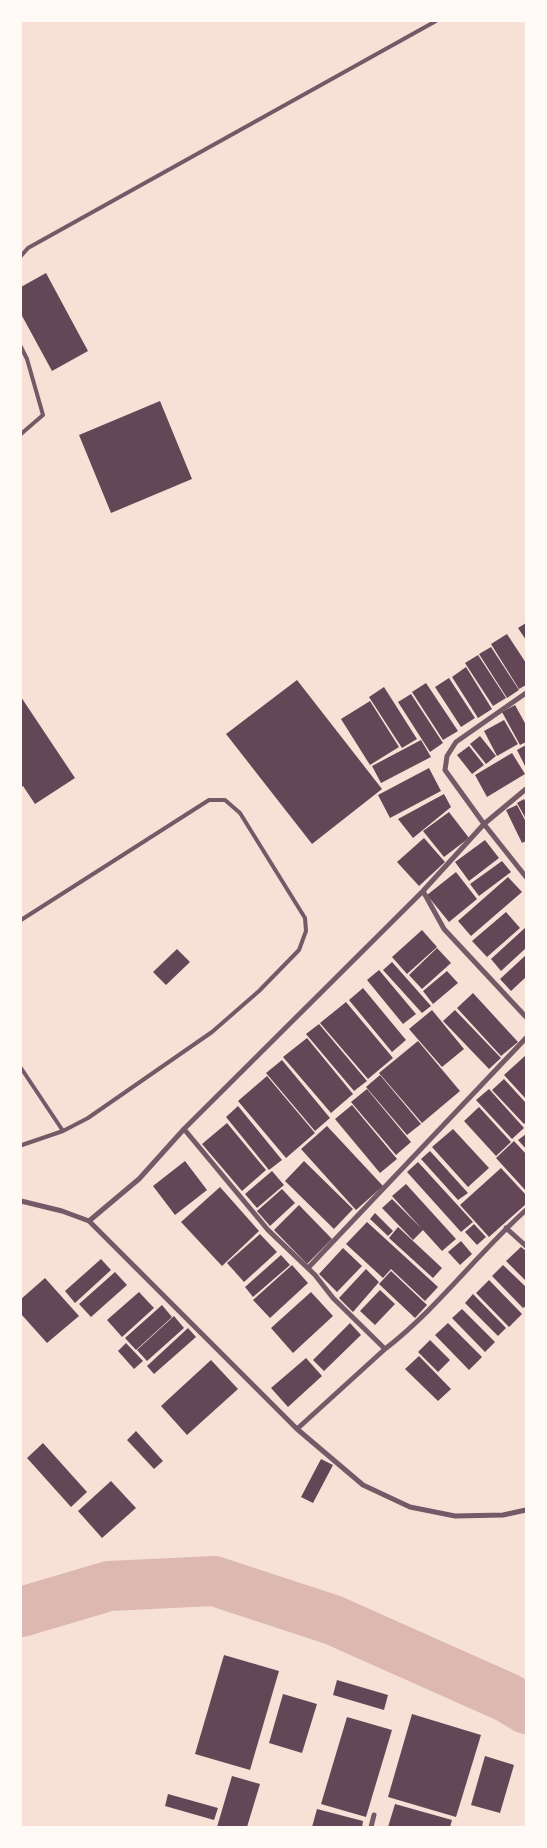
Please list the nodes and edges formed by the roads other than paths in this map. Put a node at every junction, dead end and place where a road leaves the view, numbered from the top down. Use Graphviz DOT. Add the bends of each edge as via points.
graph roads {
  1 [pos="436,21"];
  2 [pos="21,256"];
  3 [pos="21,347"];
  4 [pos="21,434"];
  5 [pos="526,693"];
  6 [pos="526,789"];
  7 [pos="484,824"];
  8 [pos="526,876"];
  9 [pos="423,891"];
  10 [pos="21,920"];
  11 [pos="526,1017"];
  12 [pos="526,1038"];
  13 [pos="21,1068"];
  14 [pos="184,1129"];
  15 [pos="63,1131"];
  16 [pos="22,1146"];
  17 [pos="21,1201"];
  18 [pos="526,1210"];
  19 [pos="90,1221"];
  20 [pos="506,1228"];
  21 [pos="526,1246"];
  22 [pos="308,1268"];
  23 [pos="385,1349"];
  24 [pos="297,1429"];
  25 [pos="526,1510"];
  26 [pos="374,1815"];
  27 [pos="371,1827"];
  1 -- 2 [label="lane" via="28,248"];
  3 -- 4 [label="lane" via="43,415"];
  5 -- 7 [label="street" via="456,742 447,756 445,770"];
  6 -- 7 [label="street"];
  7 -- 8 [label="street"];
  7 -- 9 [label="street"];
  9 -- 11 [label="street" via="444,929"];
  9 -- 14 [label="street"];
  10 -- 15 [label="lane" via="209,800 225,800 240,813 305,918 306,931 299,950 252,997 212,1032 88,1118"];
  12 -- 22 [label="street"];
  13 -- 15 [label="lane"];
  14 -- 19 [label="street" via="139,1178"];
  14 -- 22 [label="street" via="268,1230"];
  15 -- 16 [label="lane"];
  17 -- 19 [label="street"];
  18 -- 20 [label="street"];
  19 -- 24 [label="street"];
  20 -- 21 [label="street"];
  20 -- 23 [label="street" via="407,1332"];
  22 -- 23 [label="street" via="333,1298"];
  23 -- 24 [label="street"];
  24 -- 25 [label="street" via="363,1485 410,1507 455,1516 503,1515"];
  26 -- 27 [label="street"];
}
